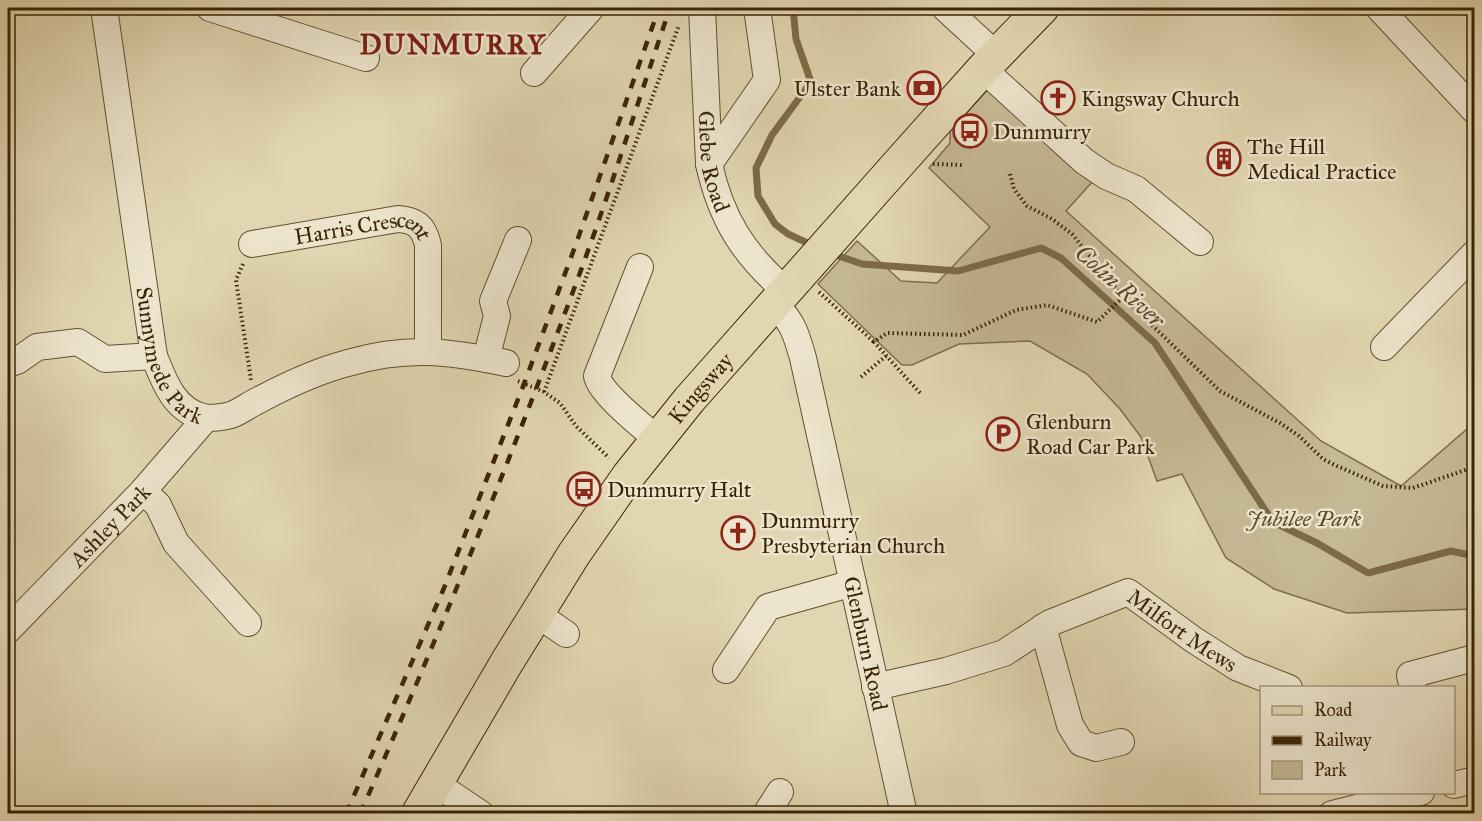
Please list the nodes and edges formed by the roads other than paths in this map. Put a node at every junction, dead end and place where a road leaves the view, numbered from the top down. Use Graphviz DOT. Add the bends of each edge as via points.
graph roads {
  1 [pos="104,8"];
  2 [pos="210,8"];
  3 [pos="591,8"];
  4 [pos="757,8"];
  5 [pos="945,8"];
  6 [pos="1042,8"];
  7 [pos="1379,8"];
  8 [pos="692,13"];
  9 [pos="366,58"];
  10 [pos="989,62"];
  11 [pos="534,73"];
  12 [pos="1474,110"];
  13 [pos="709,164"];
  14 [pos="518,240"];
  15 [pos="1200,242"];
  16 [pos="252,244"];
  17 [pos="1474,254"];
  18 [pos="640,267"];
  19 [pos="793,284"];
  20 [pos="1384,347"];
  21 [pos="428,350"];
  22 [pos="154,356"];
  23 [pos="8,364"];
  24 [pos="206,418"];
  25 [pos="657,439"];
  26 [pos="143,491"];
  27 [pos="854,583"];
  28 [pos="537,614"];
  29 [pos="248,623"];
  30 [pos="1043,627"];
  31 [pos="8,630"];
  32 [pos="566,634"];
  33 [pos="1474,658"];
  34 [pos="726,670"];
  35 [pos="1286,686"];
  36 [pos="1413,686"];
  37 [pos="875,687"];
  38 [pos="1121,742"];
  39 [pos="1474,780"];
  40 [pos="435,783"];
  41 [pos="1455,785"];
  42 [pos="780,792"];
  43 [pos="1413,794"];
  44 [pos="418,813"];
  45 [pos="481,813"];
  46 [pos="766,813"];
  47 [pos="904,813"];
  48 [pos="1332,813"];
  1 -- 22 [label="street, Sunnymede Park"];
  2 -- 9 [label="street"];
  3 -- 11 [label="street"];
  4 -- 13 [label="street" via="767,80"];
  5 -- 10 [label="street"];
  6 -- 10 [label="main road, Kingsway"];
  7 -- 12 [label="street"];
  8 -- 13 [label="street, Glebe Road"];
  10 -- 15 [label="street" via="1084,161 1136,189"];
  10 -- 19 [label="main road, Kingsway"];
  13 -- 19 [label="street, Glebe Road" via="722,211 733,232 759,266"];
  14 -- 21 [label="street, Sunnymede Park" via="493,301 497,316 496,361"];
  16 -- 21 [label="street, Harris Crescent" via="398,219 417,224 428,245"];
  17 -- 20 [label="street"];
  18 -- 25 [label="street" via="597,376 598,383"];
  19 -- 25 [label="main road, Kingsway"];
  19 -- 27 [label="street, Glenburn Road" via="786,316 795,329"];
  21 -- 24 [label="street, Sunnymede Park" via="348,362 231,415"];
  22 -- 23 [label="street" via="105,359 78,342 37,347"];
  22 -- 24 [label="street, Sunnymede Park" via="176,401 189,413"];
  24 -- 26 [label="street, Ashley Park"];
  25 -- 28 [label="main road, Kingsway" via="574,554"];
  26 -- 29 [label="street" via="158,505 176,543"];
  26 -- 31 [label="street, Ashley Park"];
  27 -- 34 [label="street" via="768,607"];
  27 -- 37 [label="street, Glenburn Road"];
  28 -- 32 [label="street"];
  28 -- 40 [label="main road, Kingsway"];
  30 -- 35 [label="street, Milfort Mews" via="1128,592 1238,668"];
  30 -- 37 [label="street, Milfort Mews" via="1004,653"];
  30 -- 38 [label="street" via="1070,725 1081,743 1096,748"];
  33 -- 36 [label="street" via="1410,675"];
  37 -- 47 [label="street, Glenburn Road"];
  39 -- 41 [label="street"];
  40 -- 44 [label="main road, Kingsway"];
  40 -- 45 [label="street"];
  42 -- 46 [label="street"];
  43 -- 48 [label="street"];
}
